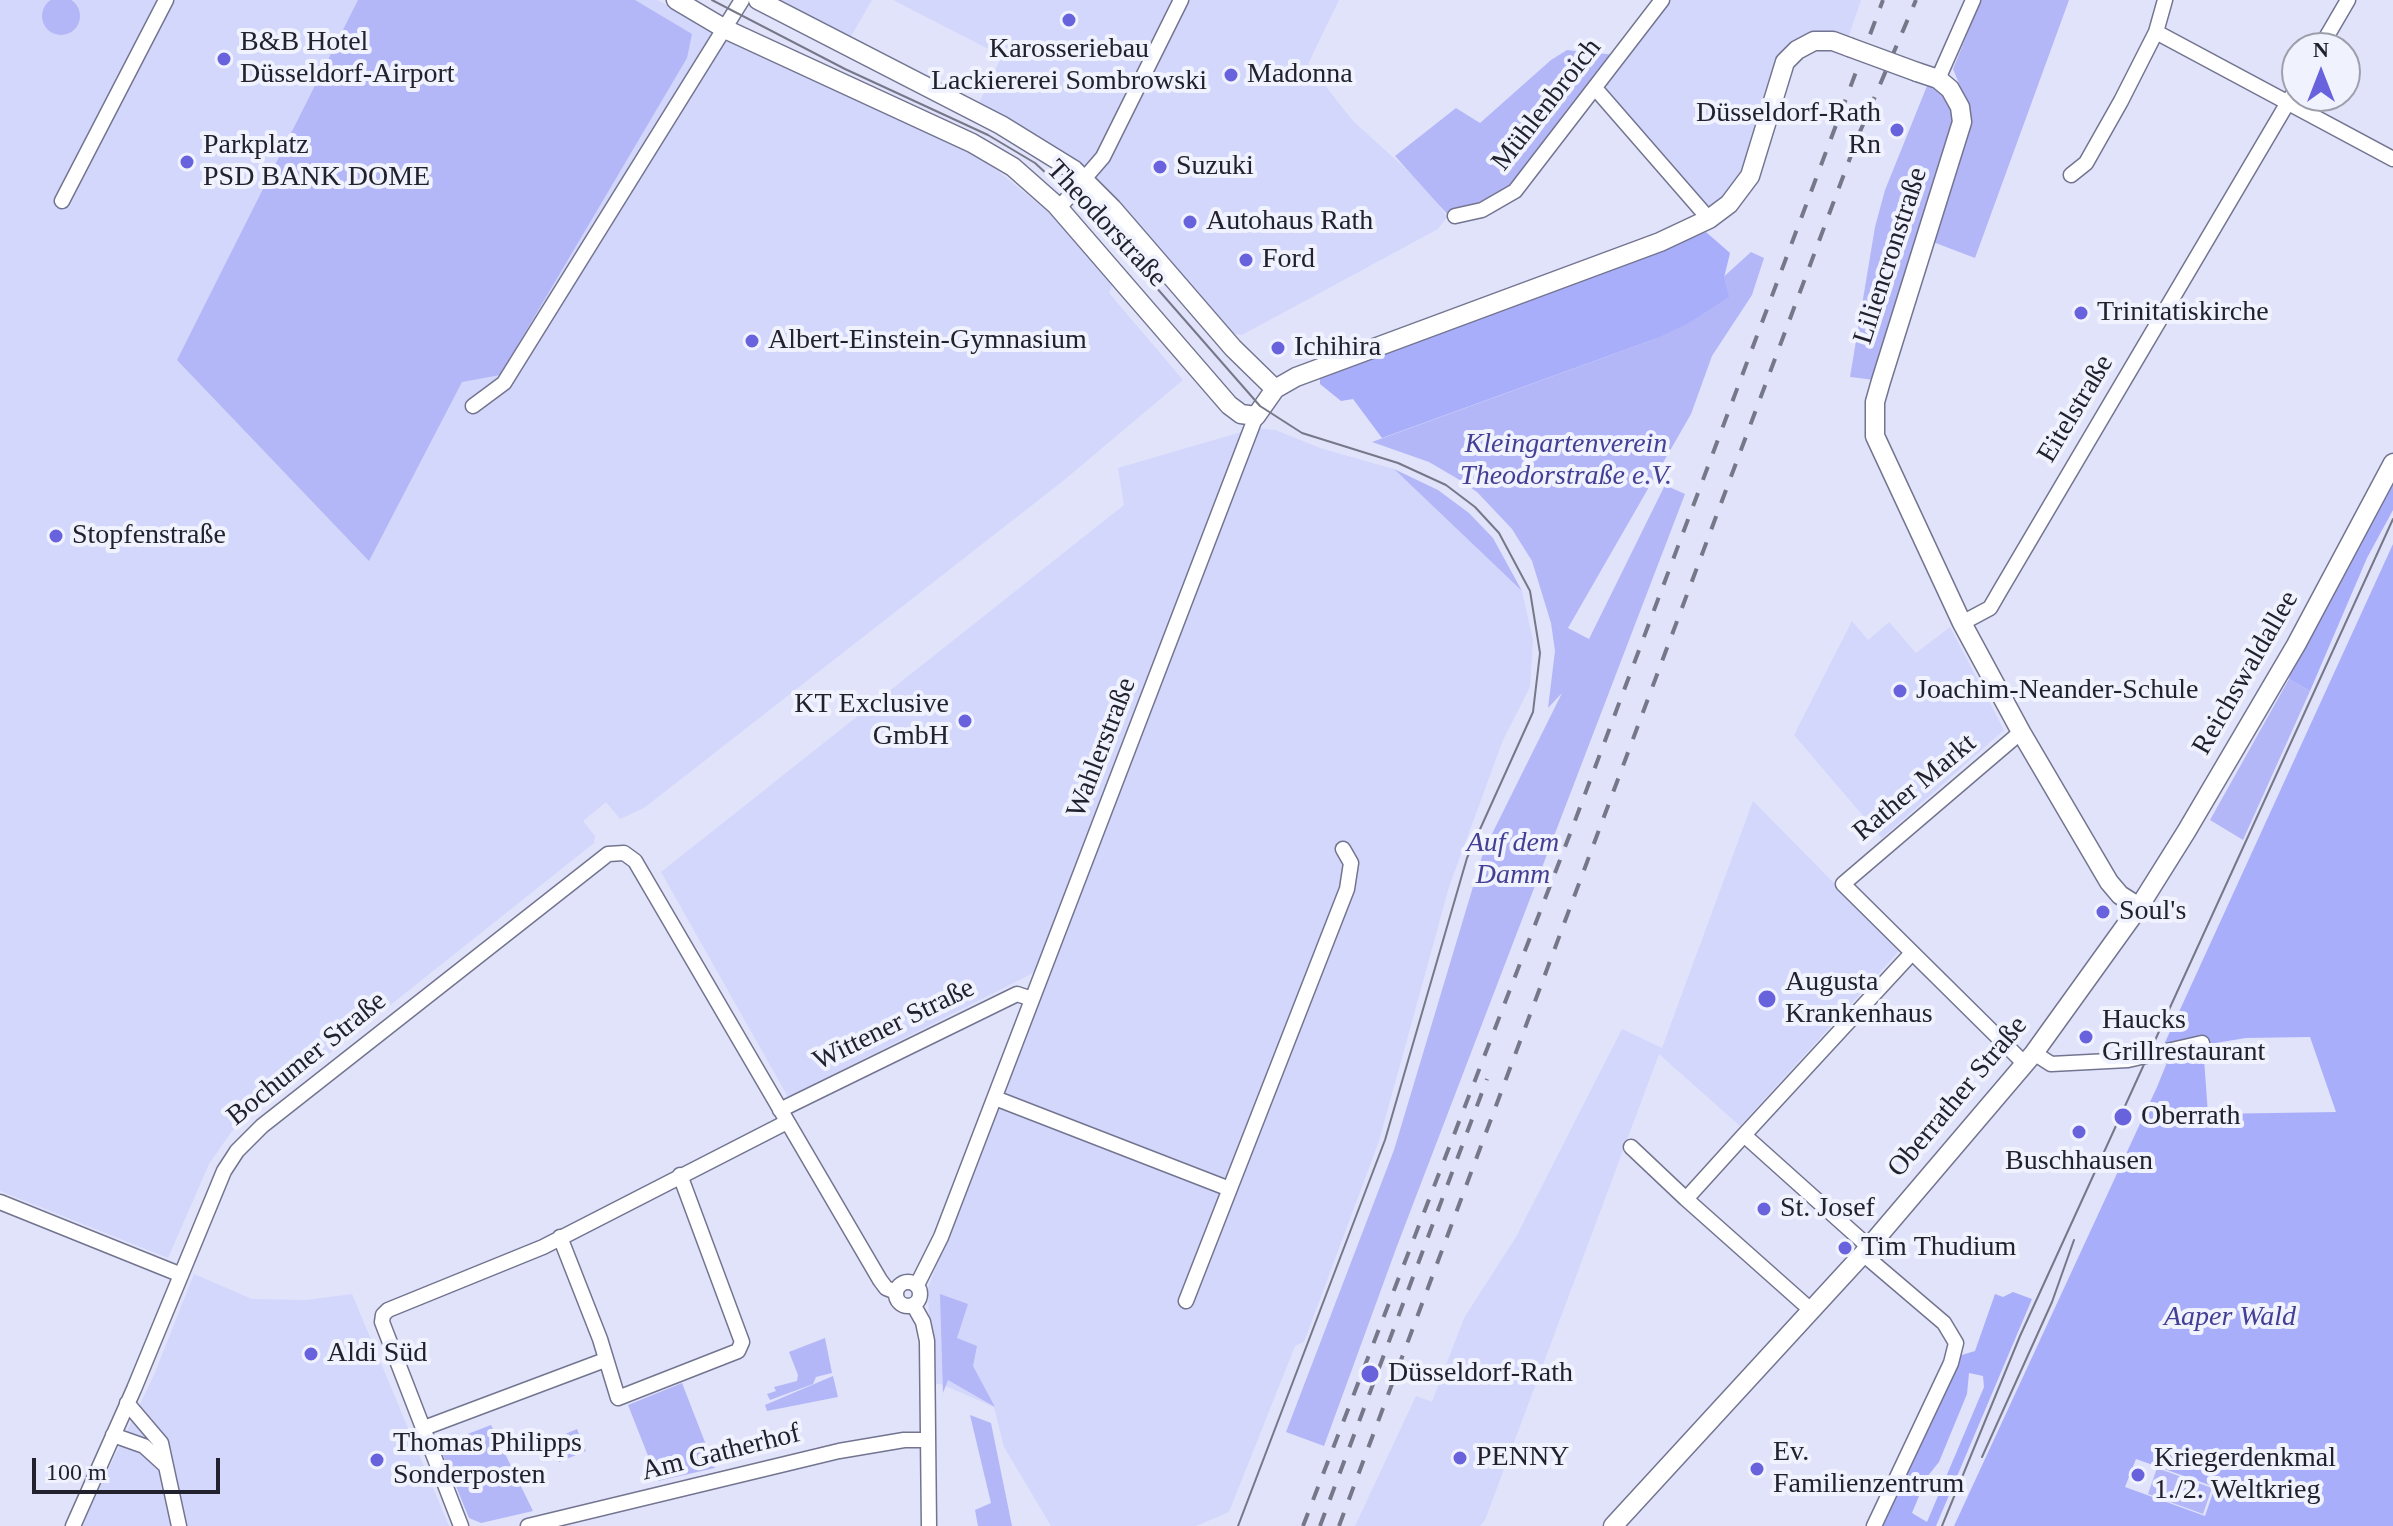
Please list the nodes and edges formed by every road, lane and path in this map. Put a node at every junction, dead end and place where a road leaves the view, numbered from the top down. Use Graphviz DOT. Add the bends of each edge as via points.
graph roads {
  1 [pos="166,0"];
  2 [pos="676,0"];
  3 [pos="742,0"];
  4 [pos="758,0"];
  5 [pos="1181,0"];
  6 [pos="1662,0"];
  7 [pos="1973,0"];
  8 [pos="2165,0"];
  9 [pos="2348,0"];
  10 [pos="725,29"];
  11 [pos="2156,32"];
  12 [pos="2329,32"];
  13 [pos="1938,79"];
  14 [pos="1595,88"];
  15 [pos="2281,102"];
  16 [pos="2282,112"];
  17 [pos="2300,112"];
  18 [pos="2393,159"];
  19 [pos="2071,175"];
  20 [pos="1085,180"];
  21 [pos="62,201"];
  22 [pos="1059,208"];
  23 [pos="1455,216"];
  24 [pos="1709,219"];
  25 [pos="1275,389"];
  26 [pos="473,406"];
  27 [pos="1256,416"];
  28 [pos="2393,463"];
  29 [pos="1962,623"];
  30 [pos="2021,732"];
  31 [pos="1343,849"];
  32 [pos="2139,907"];
  33 [pos="1911,954"];
  34 [pos="1032,999"];
  35 [pos="2202,1043"];
  36 [pos="2030,1059"];
  37 [pos="995,1098"];
  38 [pos="784,1116"];
  39 [pos="1744,1135"];
  40 [pos="1631,1147"];
  41 [pos="680,1175"];
  42 [pos="1227,1188"];
  43 [pos="1686,1199"];
  44 [pos="0,1202"];
  45 [pos="560,1237"];
  46 [pos="1866,1250"];
  47 [pos="179,1274"];
  48 [pos="917,1285"];
  49 [pos="896,1292"];
  50 [pos="1186,1301"];
  51 [pos="914,1306"];
  52 [pos="1812,1311"];
  53 [pos="605,1360"];
  54 [pos="127,1403"];
  55 [pos="424,1428"];
  56 [pos="113,1435"];
  57 [pos="928,1440"];
  58 [pos="166,1466"];
  59 [pos="73,1526"];
  60 [pos="179,1526"];
  61 [pos="461,1526"];
  62 [pos="528,1526"];
  63 [pos="929,1526"];
  64 [pos="1613,1526"];
  65 [pos="1874,1526"];
  1 -- 21 [label="street"];
  2 -- 10 [label="main road, Theodorstraße"];
  3 -- 10 [label="street"];
  4 -- 20 [label="main road, Theodorstraße" via="1035,143"];
  5 -- 20 [label="street" via="1103,157"];
  6 -- 14 [label="street, Mühlenbroich"];
  7 -- 13 [label="street"];
  8 -- 11 [label="street"];
  9 -- 12 [label="street"];
  10 -- 22 [label="main road, Theodorstraße" via="984,149"];
  10 -- 26 [label="street" via="504,383"];
  11 -- 15 [label="street"];
  11 -- 19 [label="street" via="2086,163"];
  13 -- 24 [label="main road, bridge" via="1833,41 1814,41 1797,50 1785,62 1750,176 1729,204"];
  13 -- 29 [label="main road, Liliencronstraße" via="1956,98 1961,129 1881,381 1874,425 1882,458"];
  14 -- 23 [label="street, Mühlenbroich" via="1515,191 1482,210"];
  14 -- 24 [label="street"];
  16 -- 29 [label="street, Eitelstraße" via="1990,608"];
  17 -- 18 [label="street"];
  20 -- 22 [label="street"];
  20 -- 25 [label="main road, Theodorstraße"];
  22 -- 27 [label="main road, Theodorstraße" via="1229,405"];
  24 -- 25 [label="main road"];
  25 -- 27 [label="main road"];
  27 -- 34 [label="street, Wahlerstraße"];
  28 -- 32 [label="main road, Reichswaldallee" via="2296,645"];
  29 -- 30 [label="main road, Liliencronstraße"];
  30 -- 32 [label="main road, Liliencronstraße" via="2109,882"];
  30 -- 33 [label="street, Rather Markt" via="1843,884"];
  31 -- 42 [label="street" via="1351,863 1347,889"];
  32 -- 36 [label="main road, Oberrather Straße"];
  33 -- 36 [label="street"];
  33 -- 39 [label="street"];
  34 -- 37 [label="street, Wahlerstraße"];
  34 -- 38 [label="street, Wittener Straße" via="1017,994"];
  35 -- 36 [label="street" via="2128,1060 2051,1064"];
  36 -- 46 [label="main road, Oberrather Straße"];
  37 -- 42 [label="street"];
  37 -- 48 [label="street, Wahlerstraße"];
  38 -- 41 [label="street"];
  38 -- 47 [label="street, Bochumer Straße" via="635,861 624,853 600,858 248,1138 224,1171"];
  38 -- 49 [label="street" via="880,1280"];
  39 -- 43 [label="street"];
  39 -- 46 [label="street"];
  40 -- 43 [label="street"];
  41 -- 45 [label="street"];
  41 -- 53 [label="street" via="742,1342 738,1351 618,1398"];
  42 -- 50 [label="street"];
  43 -- 52 [label="street"];
  44 -- 47 [label="street"];
  45 -- 53 [label="street"];
  45 -- 55 [label="street" via="383,1315"];
  46 -- 52 [label="main road, Oberrather Straße"];
  46 -- 65 [label="street" via="1950,1329 1956,1343"];
  47 -- 54 [label="street, Bochumer Straße"];
  48 -- 49 [label="street" via="903,1283"];
  48 -- 51 [label="street" via="921,1296"];
  49 -- 51 [label="street" via="900,1303"];
  51 -- 57 [label="street" via="927,1341"];
  52 -- 64 [label="main road, Oberrather Straße"];
  53 -- 55 [label="street"];
  54 -- 56 [label="street, Bochumer Straße"];
  54 -- 58 [label="street" via="156,1432"];
  55 -- 61 [label="street"];
  56 -- 58 [label="street" via="144,1446"];
  56 -- 59 [label="street, Bochumer Straße"];
  57 -- 62 [label="street, Am Gatherhof" via="839,1451"];
  57 -- 63 [label="street"];
  58 -- 60 [label="street"];
}
